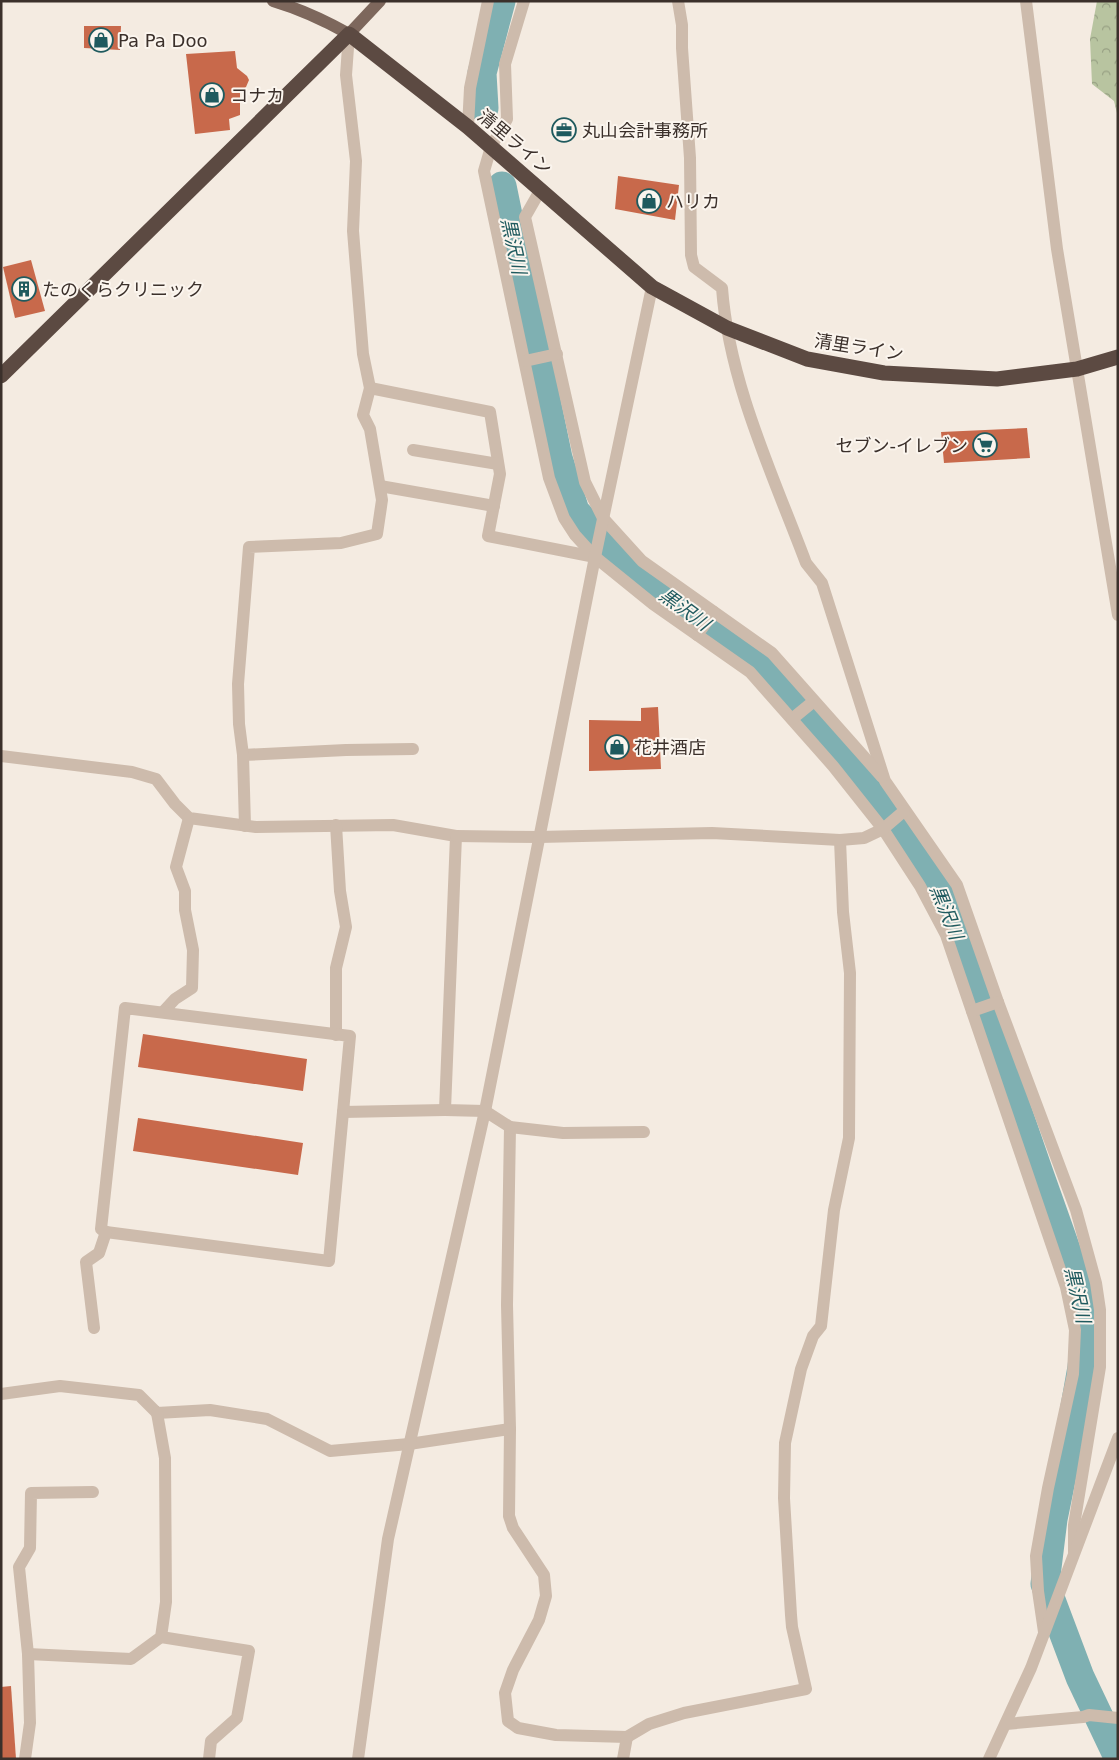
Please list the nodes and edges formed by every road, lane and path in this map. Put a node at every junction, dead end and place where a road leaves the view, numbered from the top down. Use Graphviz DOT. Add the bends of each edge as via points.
graph roads {
  1 [pos="273,1"];
  2 [pos="380,1"];
  3 [pos="488,1"];
  4 [pos="524,1"];
  5 [pos="678,1"];
  6 [pos="1026,1"];
  7 [pos="349,34"];
  8 [pos="468,127"];
  9 [pos="492,147"];
  10 [pos="541,188"];
  11 [pos="652,287"];
  12 [pos="727,328"];
  13 [pos="553,355"];
  14 [pos="1118,358"];
  15 [pos="529,360"];
  16 [pos="1077,369"];
  17 [pos="1,376"];
  18 [pos="370,388"];
  19 [pos="413,450"];
  20 [pos="498,464"];
  21 [pos="380,486"];
  22 [pos="494,506"];
  23 [pos="603,518"];
  24 [pos="595,557"];
  25 [pos="1117,607"];
  26 [pos="712,614"];
  27 [pos="699,633"];
  28 [pos="814,700"];
  29 [pos="792,720"];
  30 [pos="413,749"];
  31 [pos="243,755"];
  32 [pos="1,756"];
  33 [pos="885,781"];
  34 [pos="902,813"];
  35 [pos="189,818"];
  36 [pos="336,825"];
  37 [pos="244,826"];
  38 [pos="885,827"];
  39 [pos="456,836"];
  40 [pos="540,836"];
  41 [pos="840,840"];
  42 [pos="995,1003"];
  43 [pos="974,1010"];
  44 [pos="163,1012"];
  45 [pos="336,1035"];
  46 [pos="446,1110"];
  47 [pos="343,1112"];
  48 [pos="485,1112"];
  49 [pos="510,1127"];
  50 [pos="644,1132"];
  51 [pos="106,1232"];
  52 [pos="94,1328"];
  53 [pos="1,1394"];
  54 [pos="157,1413"];
  55 [pos="510,1429"];
  56 [pos="1118,1438"];
  57 [pos="409,1444"];
  58 [pos="93,1492"];
  59 [pos="1074,1552"];
  60 [pos="1046,1628"];
  61 [pos="161,1637"];
  62 [pos="28,1654"];
  63 [pos="1114,1717"];
  64 [pos="1006,1724"];
  65 [pos="627,1738"];
  66 [pos="25,1759"];
  67 [pos="209,1759"];
  68 [pos="358,1759"];
  69 [pos="623,1759"];
  70 [pos="989,1759"];
  1 -- 7 [label="main road" via="304,11"];
  2 -- 7 [label="main road"];
  3 -- 8 [label="street" via="470,88"];
  4 -- 9 [label="street" via="505,64 506,119"];
  5 -- 12 [label="street" via="690,158 691,255 694,267 722,288"];
  6 -- 16 [label="street" via="1056,250"];
  7 -- 8 [label="highway, 清里ライン"];
  7 -- 17 [label="highway"];
  7 -- 18 [label="street" via="346,75 356,161 353,231 363,354"];
  8 -- 9 [label="highway, 清里ライン"];
  9 -- 10 [label="highway, 清里ライン"];
  9 -- 15 [label="street" via="484,171"];
  10 -- 11 [label="highway, 清里ライン"];
  10 -- 13 [label="street" via="525,217"];
  11 -- 12 [label="highway, 清里ライン"];
  11 -- 23 [label="street"];
  12 -- 16 [label="highway, 清里ライン" via="807,359 884,373 996,379"];
  12 -- 33 [label="street" via="744,396 806,563 822,583"];
  13 -- 15 [label="street"];
  13 -- 23 [label="street" via="585,482"];
  14 -- 16 [label="highway, 清里ライン"];
  15 -- 24 [label="street" via="548,478 564,518"];
  16 -- 25 [label="street"];
  18 -- 20 [label="street" via="490,412"];
  18 -- 21 [label="street" via="363,415 370,429"];
  19 -- 20 [label="street"];
  20 -- 22 [label="street" via="500,474"];
  21 -- 22 [label="street"];
  21 -- 31 [label="street" via="382,500 377,534 341,543 249,547 238,684"];
  22 -- 24 [label="street" via="488,536"];
  23 -- 24 [label="street"];
  23 -- 26 [label="street" via="642,561"];
  24 -- 27 [label="street" via="652,604"];
  24 -- 40 [label="street"];
  26 -- 27 [label="street"];
  26 -- 28 [label="street" via="772,653"];
  27 -- 29 [label="street" via="750,672"];
  28 -- 29 [label="street"];
  28 -- 33 [label="street"];
  29 -- 38 [label="street"];
  30 -- 31 [label="street"];
  31 -- 37 [label="street"];
  32 -- 35 [label="street" via="132,772 156,778"];
  33 -- 34 [label="street"];
  34 -- 38 [label="street"];
  34 -- 42 [label="street" via="957,885"];
  35 -- 37 [label="street"];
  35 -- 44 [label="street" via="176,867 185,891 184,910 193,950 192,988"];
  36 -- 37 [label="street"];
  36 -- 39 [label="street" via="394,825"];
  36 -- 45 [label="street" via="346,927 336,968"];
  38 -- 41 [label="street" via="864,838"];
  38 -- 43 [label="street" via="946,935"];
  39 -- 40 [label="street"];
  39 -- 46 [label="street"];
  40 -- 41 [label="street" via="712,833"];
  40 -- 48 [label="street"];
  41 -- 65 [label="street" via="850,973 848,1138 834,1210 820,1326 801,1369 785,1443 784,1498 792,1627 806,1689 684,1713 649,1724"];
  42 -- 43 [label="street"];
  42 -- 59 [label="street" via="1076,1210 1100,1310 1100,1367 1074,1525"];
  43 -- 60 [label="street" via="1066,1287 1075,1330 1073,1374 1036,1556 1038,1591"];
  44 -- 45 [label="street"];
  44 -- 51 [label="street" via="125,1008 101,1229"];
  45 -- 47 [label="street" via="350,1036"];
  46 -- 47 [label="street"];
  46 -- 48 [label="street"];
  47 -- 51 [label="street" via="329,1261"];
  48 -- 49 [label="street"];
  48 -- 57 [label="street"];
  49 -- 50 [label="street" via="563,1133"];
  49 -- 55 [label="street" via="507,1305"];
  51 -- 52 [label="street" via="99,1253 86,1262"];
  53 -- 54 [label="street" via="60,1386 139,1395"];
  54 -- 57 [label="street" via="210,1410 266,1419 330,1451"];
  54 -- 61 [label="street" via="165,1458 166,1602"];
  55 -- 57 [label="street"];
  55 -- 65 [label="street" via="509,1516 513,1528 544,1575 546,1596 539,1620 505,1693 508,1721 518,1728 556,1735"];
  56 -- 59 [label="street"];
  57 -- 68 [label="street" via="388,1539"];
  58 -- 62 [label="street" via="31,1493 30,1548 19,1567"];
  59 -- 60 [label="street"];
  60 -- 64 [label="street"];
  61 -- 62 [label="street" via="131,1660"];
  61 -- 67 [label="street" via="249,1651 237,1718 211,1741"];
  62 -- 66 [label="street" via="30,1723"];
  63 -- 64 [label="street" via="1089,1715"];
  64 -- 70 [label="street"];
  65 -- 69 [label="street"];
}
